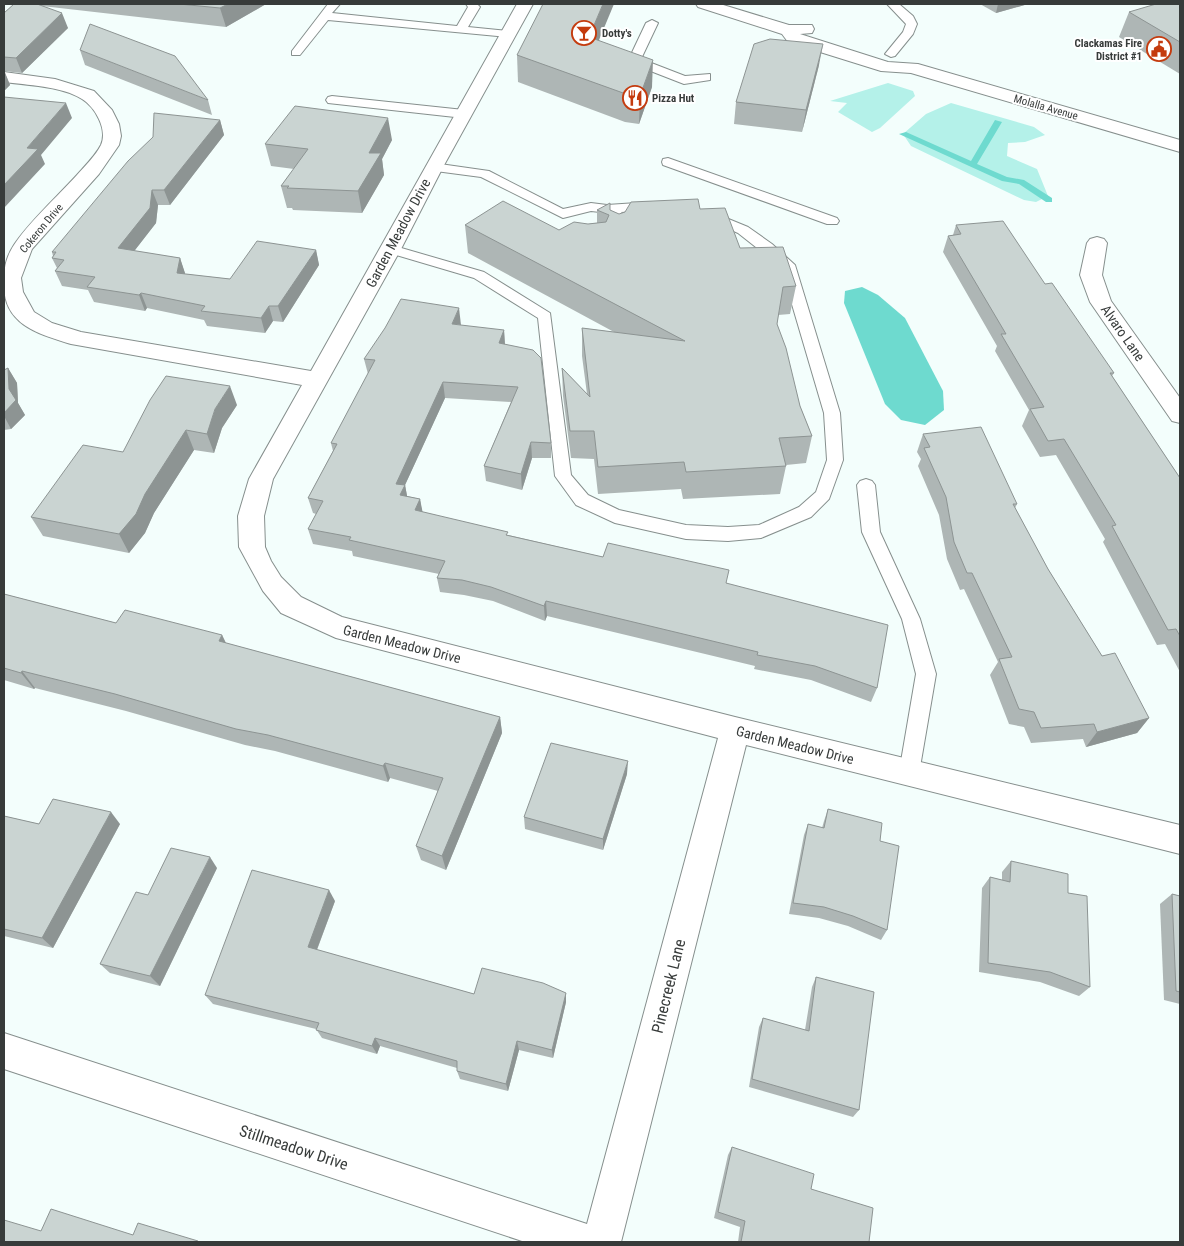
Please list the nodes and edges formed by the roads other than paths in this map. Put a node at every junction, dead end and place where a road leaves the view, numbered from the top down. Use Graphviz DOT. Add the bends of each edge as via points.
graph roads {
  1 [pos="334,4"];
  2 [pos="471,4"];
  3 [pos="525,4"];
  4 [pos="704,4"];
  5 [pos="892,4"];
  6 [pos="324,16"];
  7 [pos="652,23"];
  8 [pos="460,30"];
  9 [pos="788,30"];
  10 [pos="508,34"];
  11 [pos="296,53"];
  12 [pos="891,54"];
  13 [pos="912,68"];
  14 [pos="4,77"];
  15 [pos="706,77"];
  16 [pos="332,100"];
  17 [pos="464,114"];
  18 [pos="1180,146"];
  19 [pos="668,162"];
  20 [pos="433,167"];
  21 [pos="665,206"];
  22 [pos="609,209"];
  23 [pos="698,212"];
  24 [pos="563,214"];
  25 [pos="832,221"];
  26 [pos="623,227"];
  27 [pos="557,228"];
  28 [pos="1097,243"];
  29 [pos="391,249"];
  30 [pos="318,380"];
  31 [pos="1180,415"];
  32 [pos="866,485"];
  33 [pos="735,730"];
  34 [pos="909,773"];
  35 [pos="1180,838"];
  36 [pos="4,1051"];
  37 [pos="583,1242"];
  38 [pos="602,1242"];
  1 -- 6 [label="lane"];
  2 -- 8 [label="lane" via="474,8"];
  3 -- 10 [label="street, Garden Meadow Drive"];
  4 -- 9 [label="street, Molalla Avenue"];
  5 -- 12 [label="lane" via="905,12 912,24 911,31"];
  6 -- 8 [label="lane"];
  6 -- 11 [label="lane"];
  7 -- 15 [label="lane" via="634,61 684,80"];
  8 -- 10 [label="lane"];
  9 -- 12 [label="street, Molalla Avenue" via="807,30"];
  9 -- 13 [label="street, Molalla Avenue" via="794,38 887,67"];
  10 -- 17 [label="street, Garden Meadow Drive"];
  12 -- 13 [label="street, Molalla Avenue" via="902,57"];
  13 -- 18 [label="street, Molalla Avenue"];
  14 -- 30 [label="street, Cokeron Drive" via="55,84 88,96 106,114 112,136 110,145 92,170 23,247 14,265 10,278 12,292 26,317 44,328 79,340"];
  16 -- 17 [label="lane"];
  17 -- 20 [label="street, Garden Meadow Drive"];
  19 -- 25 [label="lane"];
  20 -- 24 [label="lane" via="484,174"];
  20 -- 29 [label="street, Garden Meadow Drive"];
  21 -- 22 [label="lane"];
  22 -- 24 [label="lane" via="576,207"];
  22 -- 26 [label="lane" via="620,217"];
  23 -- 29 [label="lane" via="743,230 788,265 832,413 835,460 823,495 805,512 761,531 728,534 686,532 615,516 582,500 563,476 545,316 479,275"];
  24 -- 27 [label="lane" via="556,223"];
  28 -- 31 [label="street, Alvaro Lane" via="1091,275 1101,302"];
  29 -- 30 [label="street, Garden Meadow Drive"];
  30 -- 33 [label="street, Garden Meadow Drive" via="261,479 251,516 252,547 256,556 272,584 291,605 336,627"];
  32 -- 34 [label="lane" via="871,532 911,619 926,674"];
  33 -- 34 [label="street, Garden Meadow Drive"];
  33 -- 38 [label="street, Pinecreek Lane"];
  34 -- 35 [label="street, Garden Meadow Drive"];
  36 -- 37 [label="street, Stillmeadow Drive"];
}
